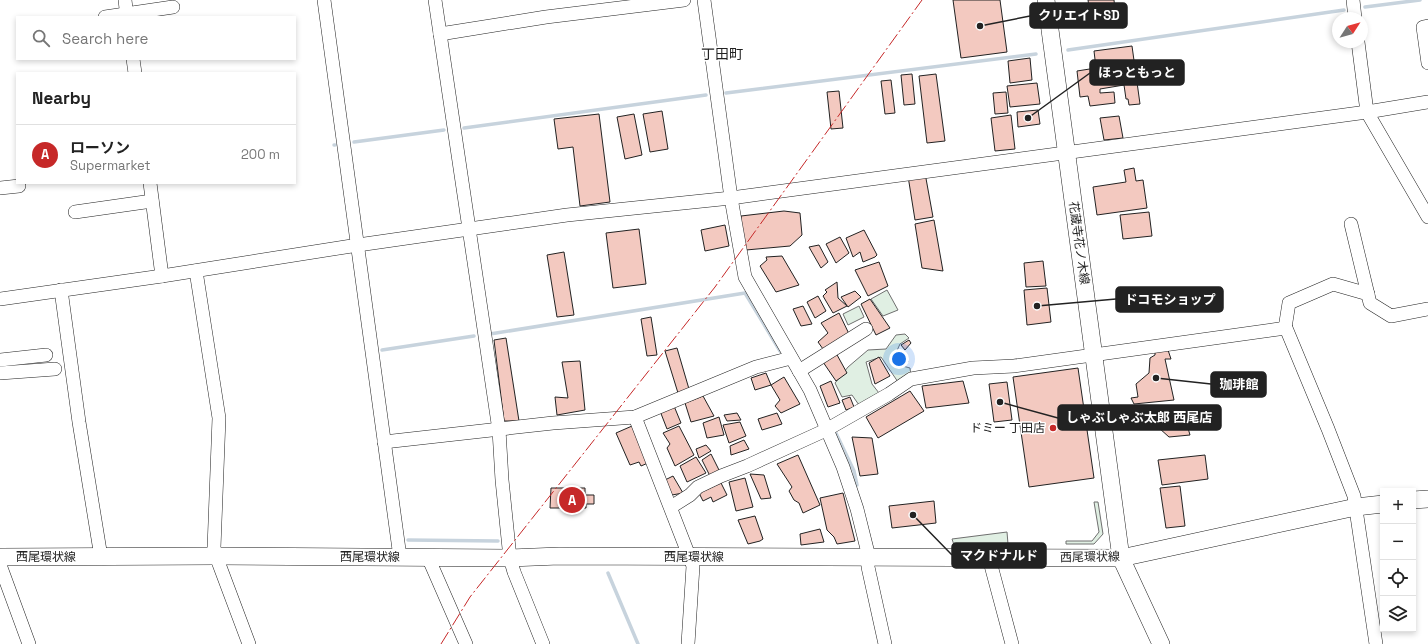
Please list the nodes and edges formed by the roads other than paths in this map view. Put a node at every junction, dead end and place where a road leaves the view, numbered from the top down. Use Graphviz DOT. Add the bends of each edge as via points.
graph roads {
  1 [pos="125,0"];
  2 [pos="324,0"];
  3 [pos="435,0"];
  4 [pos="684,0"];
  5 [pos="704,0"];
  6 [pos="1046,0"];
  7 [pos="1353,0"];
  8 [pos="173,7"];
  9 [pos="1354,12"];
  10 [pos="127,16"];
  11 [pos="1428,26"];
  12 [pos="440,34"];
  13 [pos="1359,48"];
  14 [pos="133,60"];
  15 [pos="1428,63"];
  16 [pos="135,72"];
  17 [pos="1428,102"];
  18 [pos="1367,112"];
  19 [pos="1066,152"];
  20 [pos="150,184"];
  21 [pos="19,186"];
  22 [pos="0,188"];
  23 [pos="731,198"];
  24 [pos="152,201"];
  25 [pos="75,212"];
  26 [pos="1428,218"];
  27 [pos="1351,224"];
  28 [pos="468,229"];
  29 [pos="358,245"];
  30 [pos="196,271"];
  31 [pos="162,276"];
  32 [pos="61,290"];
  33 [pos="1368,294"];
  34 [pos="0,299"];
  35 [pos="1428,309"];
  36 [pos="1285,328"];
  37 [pos="866,329"];
  38 [pos="1094,354"];
  39 [pos="46,355"];
  40 [pos="791,358"];
  41 [pos="0,360"];
  42 [pos="55,369"];
  43 [pos="799,371"];
  44 [pos="0,373"];
  45 [pos="635,417"];
  46 [pos="832,427"];
  47 [pos="499,430"];
  48 [pos="384,442"];
  49 [pos="1428,499"];
  50 [pos="1416,500"];
  51 [pos="1380,504"];
  52 [pos="671,507"];
  53 [pos="1356,507"];
  54 [pos="216,556"];
  55 [pos="0,557"];
  56 [pos="102,557"];
  57 [pos="400,557"];
  58 [pos="427,557"];
  59 [pos="690,557"];
  60 [pos="510,558"];
  61 [pos="867,558"];
  62 [pos="989,558"];
  63 [pos="1121,558"];
  64 [pos="0,565"];
  65 [pos="246,643"];
  66 [pos="29,644"];
  67 [pos="466,644"];
  68 [pos="543,644"];
  69 [pos="688,644"];
  70 [pos="885,644"];
  71 [pos="1012,644"];
  72 [pos="1161,644"];
  73 [pos="1376,644"];
  1 -- 10 [label="street"];
  2 -- 29 [label="street"];
  3 -- 12 [label="street"];
  4 -- 12 [label="street" via="546,17"];
  5 -- 23 [label="street"];
  6 -- 19 [label="main road, 花蔵寺花ノ木線"];
  7 -- 9 [label="street"];
  8 -- 10 [label="street"];
  11 -- 15 [label="street" via="1423,27"];
  12 -- 28 [label="street"];
  13 -- 18 [label="street"];
  14 -- 16 [label="street"];
  17 -- 18 [label="street"];
  18 -- 19 [label="street"];
  18 -- 26 [label="street"];
  19 -- 23 [label="street"];
  19 -- 38 [label="main road, 花蔵寺花ノ木線"];
  20 -- 24 [label="street"];
  21 -- 22 [label="street"];
  23 -- 28 [label="street" via="567,215"];
  23 -- 40 [label="street" via="745,277"];
  24 -- 25 [label="street"];
  24 -- 31 [label="street"];
  27 -- 33 [label="street"];
  28 -- 29 [label="street"];
  28 -- 47 [label="street"];
  29 -- 30 [label="street"];
  29 -- 48 [label="street"];
  30 -- 31 [label="street"];
  30 -- 54 [label="street" via="219,418 214,546"];
  31 -- 32 [label="street"];
  32 -- 34 [label="street"];
  32 -- 56 [label="street" via="79,422"];
  33 -- 35 [label="street" via="1370,303 1391,316"];
  33 -- 36 [label="street" via="1333,284 1289,303"];
  36 -- 38 [label="street"];
  36 -- 53 [label="street" via="1328,429"];
  37 -- 43 [label="street"];
  38 -- 46 [label="street" via="1014,366 972,368 912,379"];
  38 -- 63 [label="main road, 花蔵寺花ノ木線"];
  39 -- 41 [label="street"];
  40 -- 43 [label="street"];
  40 -- 45 [label="street" via="756,367"];
  42 -- 44 [label="street"];
  43 -- 46 [label="street"];
  45 -- 47 [label="street" via="553,422"];
  45 -- 52 [label="street"];
  46 -- 52 [label="street" via="698,487"];
  46 -- 61 [label="street" via="857,509"];
  47 -- 48 [label="street"];
  47 -- 60 [label="street"];
  48 -- 57 [label="street"];
  49 -- 50 [label="main road"];
  51 -- 53 [label="main road, 西尾環状線"];
  52 -- 59 [label="street"];
  53 -- 63 [label="main road, 西尾環状線"];
  53 -- 73 [label="street"];
  54 -- 56 [label="main road, 西尾環状線"];
  54 -- 57 [label="main road, 西尾環状線"];
  54 -- 65 [label="street"];
  55 -- 56 [label="main road, 西尾環状線"];
  57 -- 58 [label="main road, 西尾環状線"];
  58 -- 60 [label="main road, 西尾環状線"];
  58 -- 67 [label="street"];
  59 -- 60 [label="main road, 西尾環状線"];
  59 -- 61 [label="main road, 西尾環状線"];
  59 -- 69 [label="street" via="693,566"];
  60 -- 68 [label="street"];
  61 -- 62 [label="main road, 西尾環状線"];
  61 -- 70 [label="street"];
  62 -- 63 [label="main road, 西尾環状線"];
  62 -- 71 [label="street"];
  63 -- 72 [label="main road, 花蔵寺花ノ木線"];
  64 -- 66 [label="street"];
}
